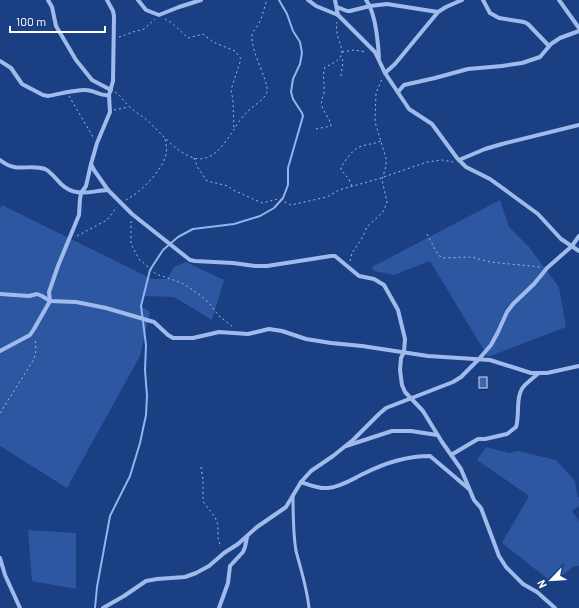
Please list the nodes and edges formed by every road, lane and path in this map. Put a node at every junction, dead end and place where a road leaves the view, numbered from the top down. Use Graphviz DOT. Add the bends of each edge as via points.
graph roads {
  1 [pos="48,0"];
  2 [pos="107,0"];
  3 [pos="138,0"];
  4 [pos="201,0"];
  5 [pos="267,0"];
  6 [pos="308,0"];
  7 [pos="335,0"];
  8 [pos="366,0"];
  9 [pos="462,0"];
  10 [pos="483,0"];
  11 [pos="559,0"];
  12 [pos="370,6"];
  13 [pos="337,7"];
  14 [pos="438,12"];
  15 [pos="159,15"];
  16 [pos="338,15"];
  17 [pos="579,29"];
  18 [pos="114,41"];
  19 [pos="548,46"];
  20 [pos="342,52"];
  21 [pos="375,52"];
  22 [pos="341,57"];
  23 [pos="380,60"];
  24 [pos="0,61"];
  25 [pos="385,73"];
  26 [pos="342,76"];
  27 [pos="67,92"];
  28 [pos="398,92"];
  29 [pos="110,93"];
  30 [pos="129,107"];
  31 [pos="110,112"];
  32 [pos="579,125"];
  33 [pos="316,129"];
  34 [pos="234,130"];
  35 [pos="165,138"];
  36 [pos="381,140"];
  37 [pos="97,143"];
  38 [pos="193,158"];
  39 [pos="0,160"];
  40 [pos="457,161"];
  41 [pos="91,164"];
  42 [pos="383,178"];
  43 [pos="352,187"];
  44 [pos="108,190"];
  45 [pos="81,193"];
  46 [pos="121,202"];
  47 [pos="132,214"];
  48 [pos="428,234"];
  49 [pos="579,236"];
  50 [pos="67,243"];
  51 [pos="572,246"];
  52 [pos="579,251"];
  53 [pos="349,268"];
  54 [pos="547,268"];
  55 [pos="0,294"];
  56 [pos="50,301"];
  57 [pos="34,330"];
  58 [pos="242,333"];
  59 [pos="0,351"];
  60 [pos="404,352"];
  61 [pos="479,359"];
  62 [pos="579,366"];
  63 [pos="539,372"];
  64 [pos="411,398"];
  65 [pos="0,413"];
  66 [pos="437,435"];
  67 [pos="344,447"];
  68 [pos="451,455"];
  69 [pos="202,467"];
  70 [pos="301,482"];
  71 [pos="470,491"];
  72 [pos="293,495"];
  73 [pos="247,536"];
  74 [pos="224,553"];
  75 [pos="0,558"];
  76 [pos="20,608"];
  77 [pos="103,608"];
  78 [pos="219,608"];
  79 [pos="309,608"];
  80 [pos="555,608"];
  1 -- 29 [label="street" via="56,26 76,60 92,80"];
  2 -- 18 [label="street" via="113,11"];
  3 -- 15 [label="street" via="146,10"];
  4 -- 15 [label="street"];
  5 -- 34 [label="path" via="252,37 267,92 242,117"];
  6 -- 16 [label="street"];
  7 -- 13 [label="street"];
  8 -- 12 [label="street"];
  9 -- 14 [label="street"];
  10 -- 19 [label="street" via="490,13 499,18 528,24"];
  11 -- 17 [label="street"];
  12 -- 13 [label="street" via="347,11"];
  12 -- 14 [label="street" via="387,4"];
  12 -- 23 [label="street"];
  13 -- 16 [label="street"];
  14 -- 25 [label="street"];
  15 -- 18 [label="path" via="147,27"];
  15 -- 34 [label="path" via="188,38 203,34 238,54 241,59 232,90"];
  16 -- 20 [label="path" via="336,27"];
  16 -- 21 [label="street"];
  17 -- 19 [label="street"];
  18 -- 29 [label="street" via="113,81"];
  19 -- 28 [label="street" via="540,57 522,63 468,69 404,85"];
  20 -- 21 [label="path"];
  20 -- 22 [label="path"];
  21 -- 23 [label="street"];
  22 -- 26 [label="path"];
  22 -- 33 [label="path" via="325,68 324,72 324,94 321,102 331,126"];
  23 -- 25 [label="street"];
  24 -- 27 [label="street" via="11,68 22,84 43,95"];
  25 -- 28 [label="street"];
  25 -- 36 [label="path" via="376,97 375,122"];
  27 -- 29 [label="street" via="96,91 102,96"];
  27 -- 37 [label="path"];
  28 -- 40 [label="street" via="409,108 440,133"];
  29 -- 30 [label="path" via="120,96"];
  29 -- 31 [label="street"];
  30 -- 31 [label="path"];
  30 -- 35 [label="path" via="149,121"];
  31 -- 37 [label="street"];
  32 -- 40 [label="street" via="485,149"];
  34 -- 38 [label="path" via="228,140 212,154 206,158"];
  35 -- 38 [label="path"];
  35 -- 46 [label="path" via="167,153 162,166 131,198"];
  36 -- 42 [label="path" via="386,162"];
  36 -- 43 [label="path" via="354,150 341,167"];
  37 -- 41 [label="street"];
  38 -- 43 [label="path" via="207,180 228,186 262,204 278,200 292,205 327,197 339,190"];
  39 -- 45 [label="street" via="16,168 28,166 46,170 67,189"];
  40 -- 42 [label="path" via="427,162"];
  40 -- 51 [label="street" via="490,179 538,214"];
  41 -- 44 [label="street"];
  41 -- 45 [label="street" via="86,186"];
  42 -- 43 [label="path"];
  42 -- 53 [label="path" via="386,207 367,227 352,253"];
  44 -- 45 [label="street"];
  44 -- 46 [label="street"];
  45 -- 50 [label="street" via="79,215"];
  46 -- 47 [label="street"];
  46 -- 50 [label="path" via="107,220"];
  47 -- 53 [label="street" via="185,257 195,261 266,266 335,256"];
  47 -- 58 [label="path" via="131,244 139,259 156,274 182,283 200,295 219,316"];
  48 -- 54 [label="path" via="438,255 443,258 472,256 482,261"];
  49 -- 51 [label="street"];
  50 -- 56 [label="street" via="49,292"];
  51 -- 52 [label="street"];
  51 -- 54 [label="street"];
  53 -- 60 [label="street" via="359,276 374,279 384,285 398,310 405,339"];
  54 -- 61 [label="street" via="507,312 498,332"];
  55 -- 56 [label="street" via="37,294"];
  56 -- 57 [label="street"];
  56 -- 58 [label="street" via="76,302 154,322 173,338 193,338 219,332"];
  57 -- 59 [label="street" via="30,335"];
  57 -- 65 [label="path" via="34,359"];
  58 -- 60 [label="street" via="282,330 306,339 331,344"];
  60 -- 61 [label="street"];
  60 -- 64 [label="street" via="401,358 401,378 405,392"];
  61 -- 63 [label="street" via="531,373"];
  61 -- 64 [label="street" via="453,382"];
  62 -- 63 [label="street"];
  63 -- 68 [label="street" via="521,392 516,428 507,434 478,439"];
  64 -- 66 [label="street" via="428,418"];
  64 -- 67 [label="street" via="386,408"];
  66 -- 67 [label="street" via="392,431"];
  66 -- 68 [label="street"];
  67 -- 70 [label="street" via="311,471"];
  68 -- 71 [label="street" via="461,469"];
  69 -- 74 [label="path" via="202,499 215,517 218,538"];
  70 -- 71 [label="street" via="329,488 388,463 415,456 430,456"];
  70 -- 72 [label="street"];
  71 -- 80 [label="street" via="481,508 499,556 506,567 523,584"];
  72 -- 73 [label="street" via="286,507"];
  72 -- 79 [label="lane" via="296,550"];
  73 -- 74 [label="street"];
  73 -- 78 [label="street" via="243,552 230,566 228,583"];
  74 -- 77 [label="street" via="196,573 184,577 146,581"];
  75 -- 76 [label="street"];
}
